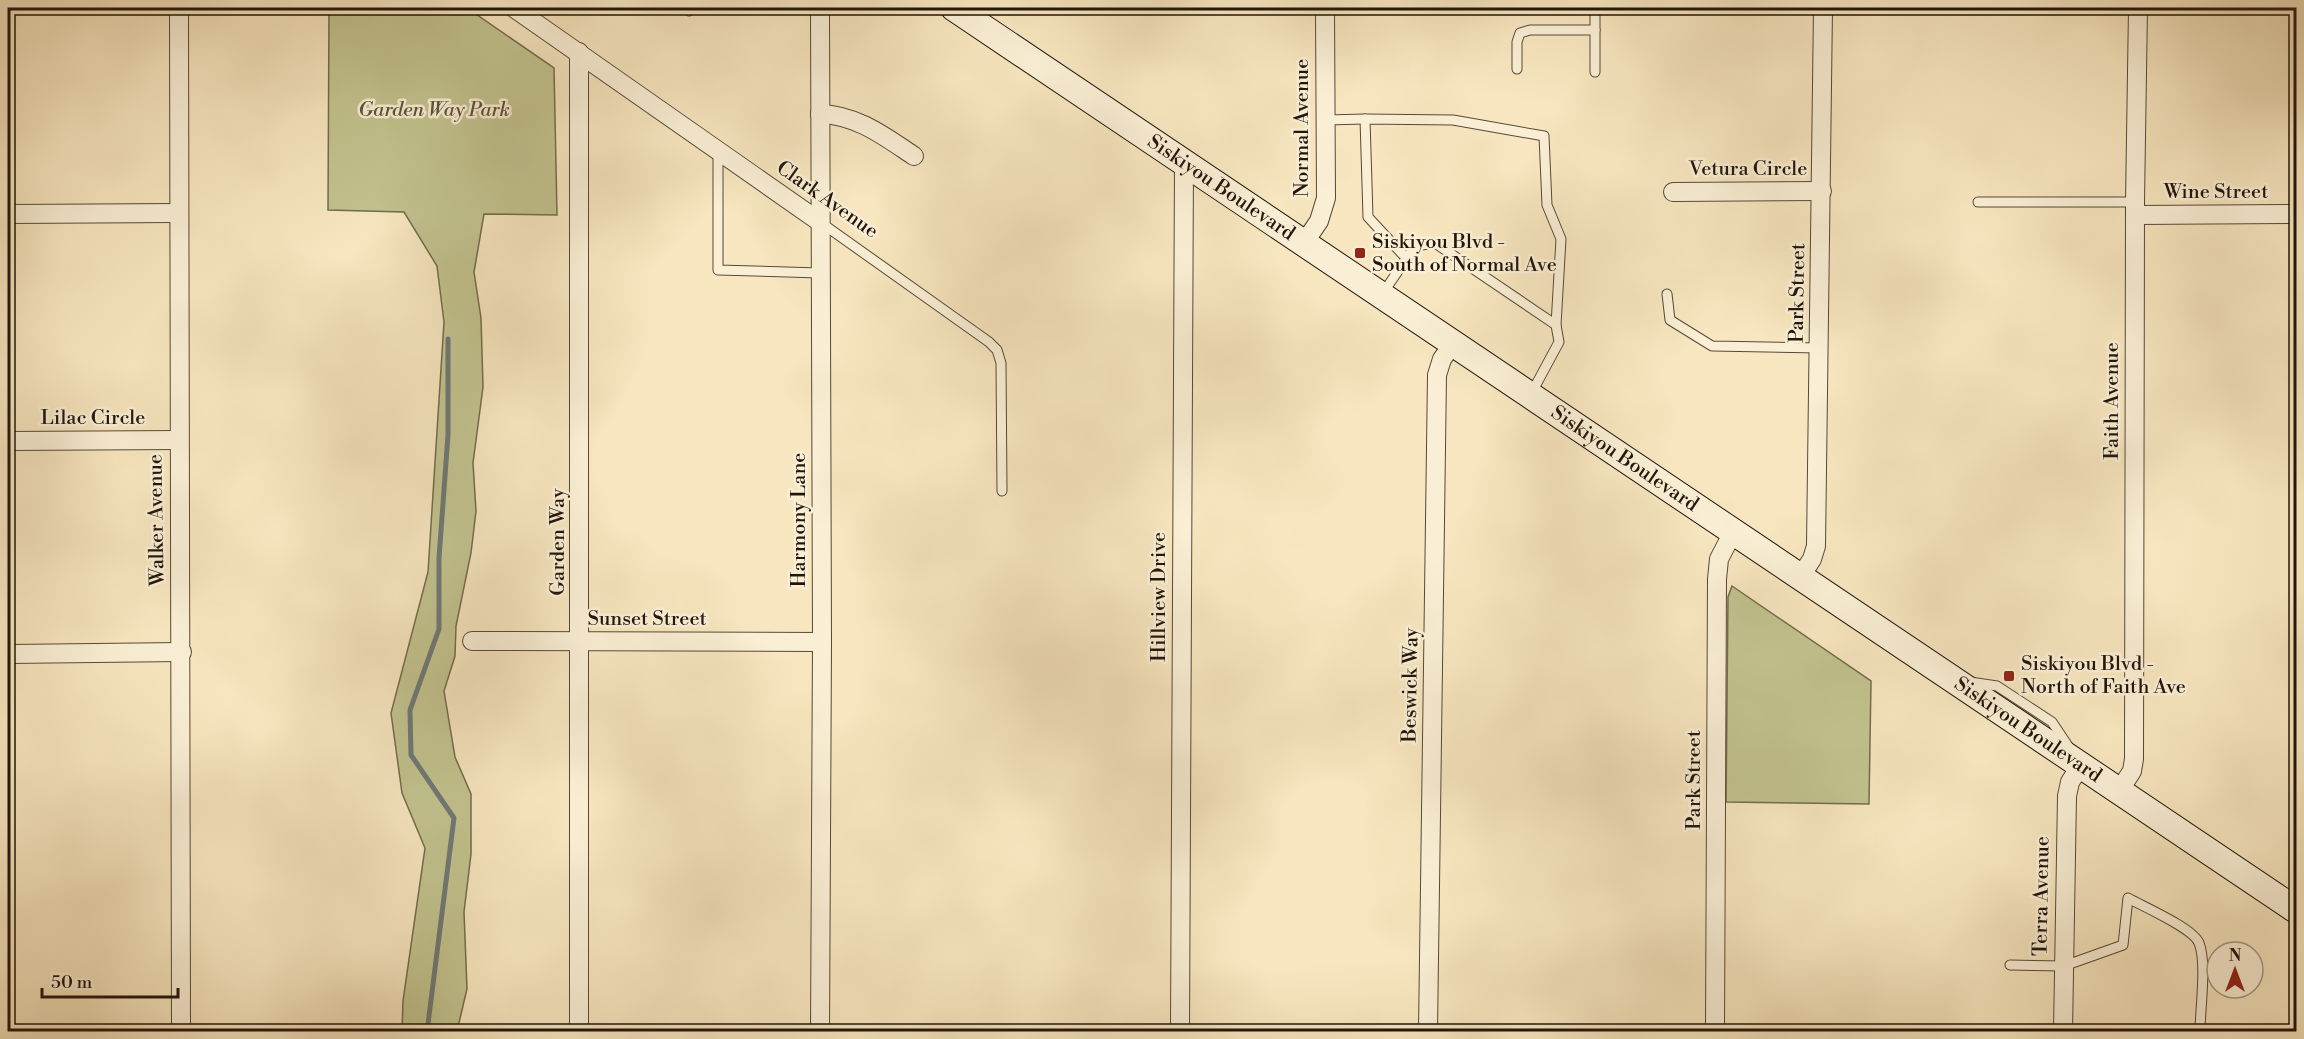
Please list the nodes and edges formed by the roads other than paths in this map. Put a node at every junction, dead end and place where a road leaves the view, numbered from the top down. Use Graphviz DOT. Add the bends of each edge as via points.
graph roads {
  1 [pos="179,8"];
  2 [pos="514,8"];
  3 [pos="820,8"];
  4 [pos="954,8"];
  5 [pos="1325,8"];
  6 [pos="1595,8"];
  7 [pos="1823,8"];
  8 [pos="2138,8"];
  9 [pos="1596,30"];
  10 [pos="579,52"];
  11 [pos="1517,69"];
  12 [pos="1596,72"];
  13 [pos="820,114"];
  14 [pos="1325,120"];
  15 [pos="1365,120"];
  16 [pos="718,150"];
  17 [pos="914,156"];
  18 [pos="1184,163"];
  19 [pos="1822,191"];
  20 [pos="1673,192"];
  21 [pos="1978,202"];
  22 [pos="2135,208"];
  23 [pos="179,213"];
  24 [pos="8,214"];
  25 [pos="2296,214"];
  26 [pos="820,222"];
  27 [pos="1304,243"];
  28 [pos="1406,258"];
  29 [pos="820,273"];
  30 [pos="1667,294"];
  31 [pos="1381,295"];
  32 [pos="1557,325"];
  33 [pos="1453,344"];
  34 [pos="1820,348"];
  35 [pos="1531,394"];
  36 [pos="179,440"];
  37 [pos="8,441"];
  38 [pos="1002,491"];
  39 [pos="1733,532"];
  40 [pos="1801,576"];
  41 [pos="472,641"];
  42 [pos="580,642"];
  43 [pos="822,642"];
  44 [pos="182,652"];
  45 [pos="8,654"];
  46 [pos="2081,765"];
  47 [pos="2120,791"];
  48 [pos="2296,910"];
  49 [pos="2010,965"];
  50 [pos="2064,966"];
  51 [pos="181,1032"];
  52 [pos="579,1032"];
  53 [pos="820,1032"];
  54 [pos="1180,1032"];
  55 [pos="1428,1032"];
  56 [pos="1715,1032"];
  57 [pos="2063,1032"];
  58 [pos="2200,1032"];
  1 -- 23 [label="street, Walker Avenue"];
  2 -- 10 [label="street, Clark Avenue"];
  3 -- 13 [label="street, Harmony Lane"];
  4 -- 18 [label="main road, Siskiyou Boulevard"];
  5 -- 14 [label="street, Normal Avenue"];
  6 -- 9 [label="lane"];
  7 -- 19 [label="street, Park Street"];
  8 -- 22 [label="street, Faith Avenue"];
  9 -- 11 [label="lane" via="1520,33"];
  9 -- 12 [label="lane"];
  10 -- 16 [label="street, Clark Avenue"];
  10 -- 42 [label="street, Garden Way"];
  13 -- 17 [label="street" via="840,115 866,124"];
  13 -- 26 [label="street, Harmony Lane"];
  14 -- 15 [label="lane"];
  14 -- 27 [label="street, Normal Avenue" via="1325,207"];
  15 -- 28 [label="lane" via="1368,217"];
  15 -- 32 [label="lane" via="1453,120 1544,136 1547,205 1561,238"];
  16 -- 26 [label="street, Clark Avenue"];
  16 -- 29 [label="lane" via="718,270"];
  18 -- 27 [label="main road, Siskiyou Boulevard"];
  18 -- 54 [label="street, Hillview Drive"];
  19 -- 20 [label="street, Vetura Circle"];
  19 -- 34 [label="street, Park Street"];
  21 -- 22 [label="lane"];
  22 -- 25 [label="street, Wine Street"];
  22 -- 47 [label="street, Faith Avenue" via="2134,759"];
  23 -- 24 [label="street"];
  23 -- 36 [label="street, Walker Avenue"];
  26 -- 29 [label="street, Harmony Lane"];
  26 -- 38 [label="lane, Clark Avenue" via="997,350 1001,363"];
  27 -- 31 [label="main road, Siskiyou Boulevard"];
  28 -- 31 [label="lane"];
  28 -- 32 [label="lane" via="1415,246 1435,243"];
  29 -- 43 [label="street, Harmony Lane"];
  30 -- 34 [label="lane" via="1670,320 1712,346"];
  31 -- 33 [label="main road, Siskiyou Boulevard"];
  32 -- 35 [label="lane" via="1559,342"];
  33 -- 35 [label="main road, Siskiyou Boulevard"];
  33 -- 55 [label="street, Beswick Way" via="1437,375"];
  34 -- 40 [label="street, Park Street" via="1816,546"];
  35 -- 39 [label="main road, Siskiyou Boulevard"];
  36 -- 37 [label="street, Lilac Circle"];
  36 -- 44 [label="street, Walker Avenue"];
  39 -- 40 [label="main road, Siskiyou Boulevard"];
  39 -- 56 [label="street, Park Street" via="1719,559 1717,579"];
  40 -- 46 [label="main road, Siskiyou Boulevard"];
  41 -- 42 [label="street, Sunset Street"];
  42 -- 43 [label="street, Sunset Street"];
  42 -- 52 [label="street, Garden Way"];
  43 -- 53 [label="street, Harmony Lane"];
  44 -- 45 [label="street"];
  44 -- 51 [label="street, Walker Avenue"];
  46 -- 47 [label="main road, Siskiyou Boulevard"];
  46 -- 50 [label="street, Terra Avenue" via="2070,782 2067,796"];
  47 -- 48 [label="main road, Siskiyou Boulevard"];
  49 -- 50 [label="lane"];
  50 -- 57 [label="street, Terra Avenue"];
  50 -- 58 [label="lane" via="2123,945 2128,898 2191,933 2199,942"];
}
